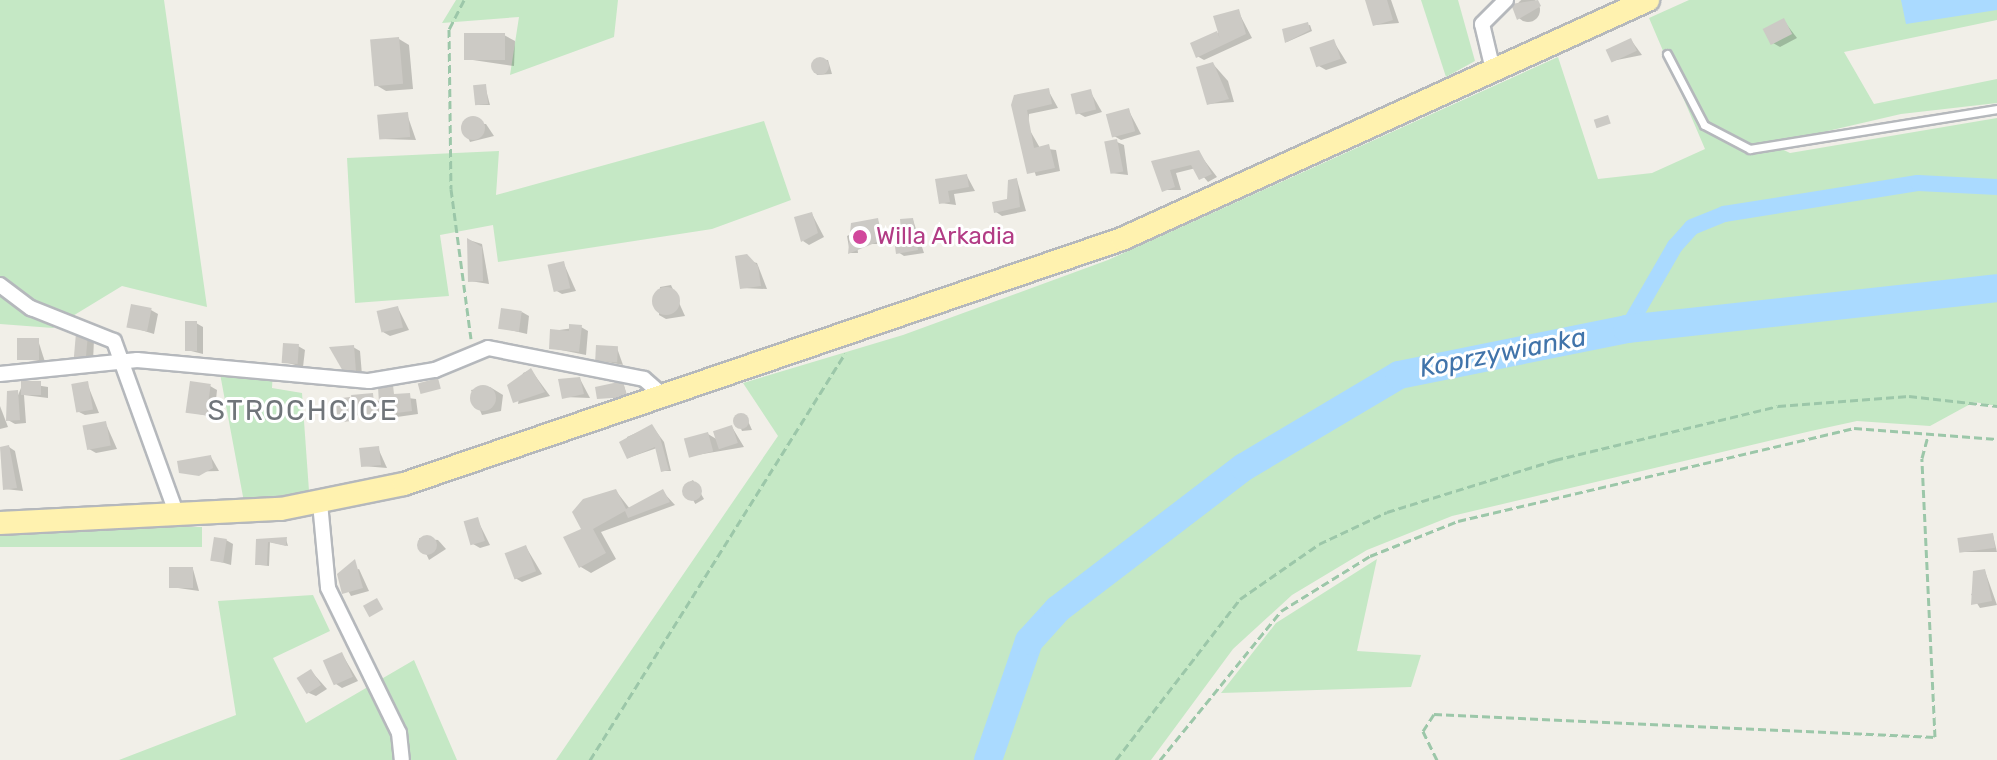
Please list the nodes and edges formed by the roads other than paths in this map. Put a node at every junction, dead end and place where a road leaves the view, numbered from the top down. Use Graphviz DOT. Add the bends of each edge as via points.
graph roads {
  1 [pos="1506,0"];
  2 [pos="1648,0"];
  3 [pos="1667,54"];
  4 [pos="1493,70"];
  5 [pos="1997,109"];
  6 [pos="0,285"];
  7 [pos="125,361"];
  8 [pos="0,374"];
  9 [pos="666,398"];
  10 [pos="320,503"];
  11 [pos="177,515"];
  12 [pos="0,523"];
  13 [pos="402,760"];
  1 -- 4 [label="street" via="1482,24"];
  2 -- 4 [label="main road"];
  3 -- 5 [label="lane" via="1704,125 1750,149"];
  4 -- 9 [label="main road" via="1122,239"];
  6 -- 7 [label="street" via="31,308 109,337"];
  7 -- 8 [label="street"];
  7 -- 9 [label="street" via="341,382 421,374 495,349 644,379"];
  7 -- 11 [label="street"];
  9 -- 10 [label="main road" via="404,484"];
  10 -- 11 [label="main road"];
  10 -- 13 [label="street" via="328,588 399,733"];
  11 -- 12 [label="main road"];
}
